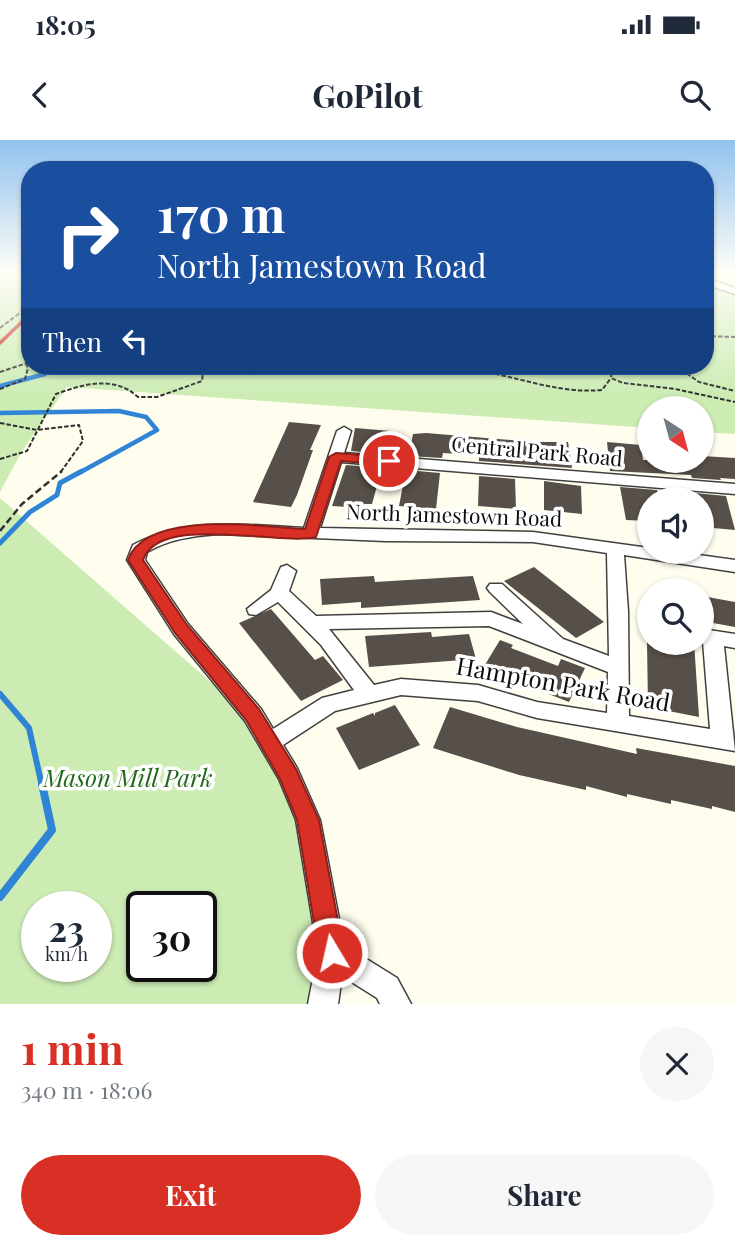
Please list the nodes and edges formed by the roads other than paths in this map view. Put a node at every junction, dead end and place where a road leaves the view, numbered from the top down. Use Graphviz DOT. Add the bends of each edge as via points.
graph roads {
  1 [pos="344,431"];
  2 [pos="336,457"];
  3 [pos="735,489"];
  4 [pos="310,534"];
  5 [pos="615,549"];
  6 [pos="735,566"];
  7 [pos="287,571"];
  8 [pos="496,588"];
  9 [pos="279,593"];
  10 [pos="256,609"];
  11 [pos="316,624"];
  12 [pos="714,637"];
  13 [pos="735,641"];
  14 [pos="556,644"];
  15 [pos="712,655"];
  16 [pos="618,668"];
  17 [pos="369,695"];
  18 [pos="618,722"];
  19 [pos="729,740"];
  20 [pos="270,743"];
  21 [pos="332,953"];
  22 [pos="323,1004"];
  23 [pos="396,1004"];
  1 -- 2 [label="street"];
  2 -- 3 [label="street, Central Park Road"];
  2 -- 4 [label="street"];
  4 -- 5 [label="street, North Jamestown Road" via="533,537"];
  4 -- 20 [label="street, North Jamestown Road" via="182,531 139,549 136,560 181,629 253,715"];
  5 -- 6 [label="street, North Jamestown Road"];
  5 -- 16 [label="street"];
  7 -- 9 [label="street"];
  8 -- 14 [label="street"];
  9 -- 10 [label="street"];
  9 -- 11 [label="street"];
  11 -- 14 [label="street" via="491,619"];
  11 -- 17 [label="street"];
  12 -- 13 [label="street"];
  14 -- 16 [label="street"];
  15 -- 19 [label="street"];
  16 -- 18 [label="street"];
  17 -- 18 [label="street, Hampton Park Road" via="401,687 478,693 537,710"];
  17 -- 20 [label="street, Hampton Park Road" via="329,704"];
  18 -- 19 [label="street, Hampton Park Road"];
  20 -- 21 [label="street, North Jamestown Road" via="308,820"];
  21 -- 22 [label="street, North Jamestown Road"];
  21 -- 23 [label="street" via="387,988"];
}
